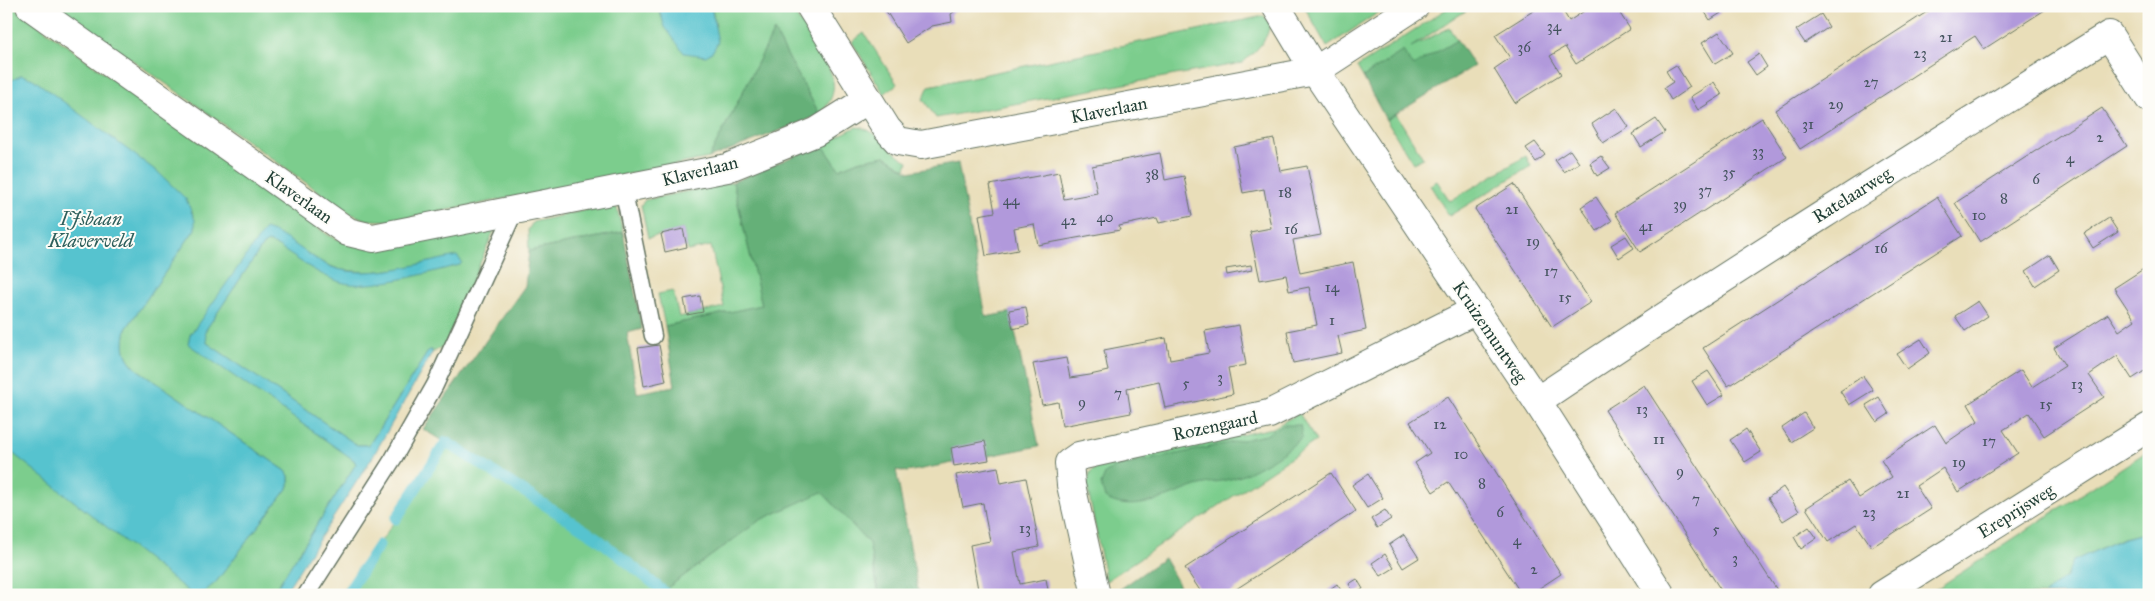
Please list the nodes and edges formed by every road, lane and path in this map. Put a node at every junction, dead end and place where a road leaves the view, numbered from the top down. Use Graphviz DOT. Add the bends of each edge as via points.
graph roads {
  1 [pos="30,6"];
  2 [pos="810,6"];
  3 [pos="1276,6"];
  4 [pos="1415,6"];
  5 [pos="1315,71"];
  6 [pos="2149,98"];
  7 [pos="867,100"];
  8 [pos="623,188"];
  9 [pos="515,210"];
  10 [pos="1476,310"];
  11 [pos="653,336"];
  12 [pos="1536,401"];
  13 [pos="2149,427"];
  14 [pos="306,595"];
  15 [pos="1096,595"];
  16 [pos="1661,595"];
  17 [pos="1882,595"];
  1 -- 9 [label="street, Klaverlaan" via="348,232 373,238"];
  2 -- 7 [label="street"];
  3 -- 5 [label="street, Kruizemuntweg"];
  4 -- 5 [label="street, Klaverlaan"];
  5 -- 7 [label="street, Klaverlaan" via="921,145 898,141"];
  5 -- 10 [label="street, Kruizemuntweg"];
  6 -- 12 [label="street, Ratelaarweg" via="2109,35 1836,205"];
  7 -- 8 [label="street, Klaverlaan" via="816,132 727,168"];
  8 -- 9 [label="street, Klaverlaan"];
  8 -- 11 [label="lane"];
  9 -- 14 [label="lane" via="430,393 393,459"];
  10 -- 12 [label="street, Kruizemuntweg"];
  10 -- 15 [label="street, Rozengaard" via="1269,414 1080,456 1069,463"];
  12 -- 16 [label="street, Kruizemuntweg"];
  13 -- 17 [label="street, Ereprijsweg"];
}
